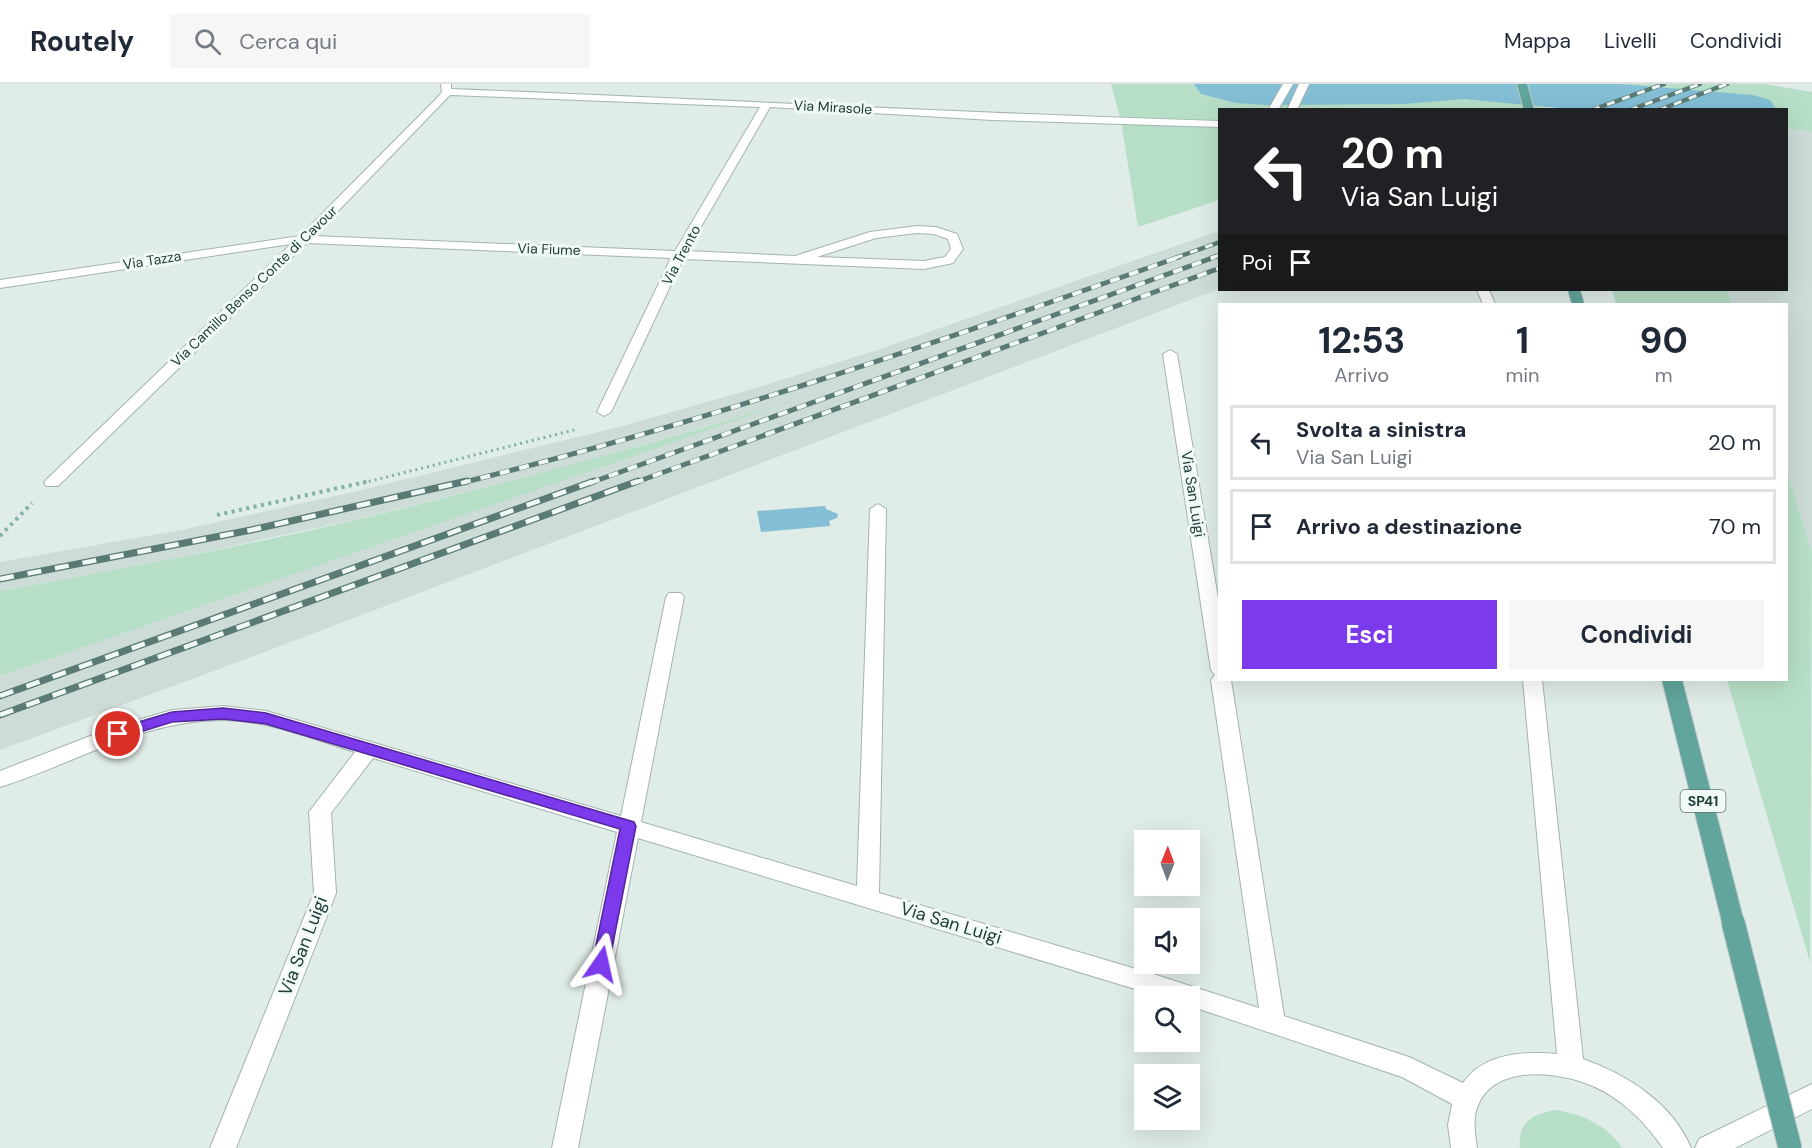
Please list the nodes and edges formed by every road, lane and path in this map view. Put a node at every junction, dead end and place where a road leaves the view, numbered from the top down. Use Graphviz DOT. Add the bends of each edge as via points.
graph roads {
  1 [pos="1288,84"];
  2 [pos="1304,84"];
  3 [pos="1522,84"];
  4 [pos="446,88"];
  5 [pos="767,104"];
  6 [pos="1274,108"];
  7 [pos="1292,108"];
  8 [pos="1528,108"];
  9 [pos="1218,124"];
  10 [pos="304,239"];
  11 [pos="679,255"];
  12 [pos="795,260"];
  13 [pos="0,284"];
  14 [pos="1170,354"];
  15 [pos="604,412"];
  16 [pos="52,483"];
  17 [pos="878,509"];
  18 [pos="217,515"];
  19 [pos="0,536"];
  20 [pos="675,597"];
  21 [pos="1218,657"];
  22 [pos="1221,681"];
  23 [pos="1533,681"];
  24 [pos="1672,681"];
  25 [pos="369,749"];
  26 [pos="0,779"];
  27 [pos="628,826"];
  28 [pos="868,898"];
  29 [pos="1273,1022"];
  30 [pos="1571,1066"];
  31 [pos="1812,1096"];
  32 [pos="1467,1098"];
  33 [pos="223,1148"];
  34 [pos="565,1148"];
  35 [pos="1464,1148"];
  36 [pos="1678,1148"];
  37 [pos="1708,1148"];
  38 [pos="1790,1148"];
  1 -- 6 [label="street"];
  2 -- 7 [label="street"];
  3 -- 8 [label="main road"];
  4 -- 5 [label="street, Via Mirasole"];
  4 -- 10 [label="street, Via Camillo Benso Conte di Cavour"];
  5 -- 9 [label="street, Via Mirasole" via="992,117"];
  5 -- 11 [label="street, Via Trento"];
  10 -- 11 [label="street, Via Fiume"];
  10 -- 13 [label="street, Via Tazza"];
  10 -- 16 [label="street, Via Camillo Benso Conte di Cavour"];
  11 -- 12 [label="street, Via Fiume"];
  11 -- 15 [label="street, Via Trento"];
  12 -- 12 [label="street, Via Fiume" via="924,265 949,260 957,249 953,237 946,233 910,229"];
  14 -- 21 [label="street, Via San Luigi"];
  15 -- 18 [label="path" via="599,424"];
  16 -- 19 [label="path"];
  17 -- 28 [label="street"];
  20 -- 27 [label="street"];
  22 -- 29 [label="street"];
  23 -- 30 [label="street"];
  24 -- 38 [label="main road, SP41, bridge"];
  25 -- 26 [label="street, Via San Luigi" via="266,718 223,713 172,717"];
  25 -- 27 [label="street, Via San Luigi"];
  25 -- 33 [label="street, Via San Luigi" via="320,812 325,893"];
  27 -- 28 [label="street, Via San Luigi"];
  27 -- 34 [label="street"];
  28 -- 29 [label="street, Via San Luigi"];
  29 -- 32 [label="street, Via San Luigi" via="1409,1068"];
  30 -- 32 [label="street" via="1538,1062 1508,1065 1484,1078"];
  30 -- 36 [label="street" via="1605,1080 1637,1100 1666,1129"];
  31 -- 37 [label="street"];
  32 -- 35 [label="street" via="1461,1125"];
}
